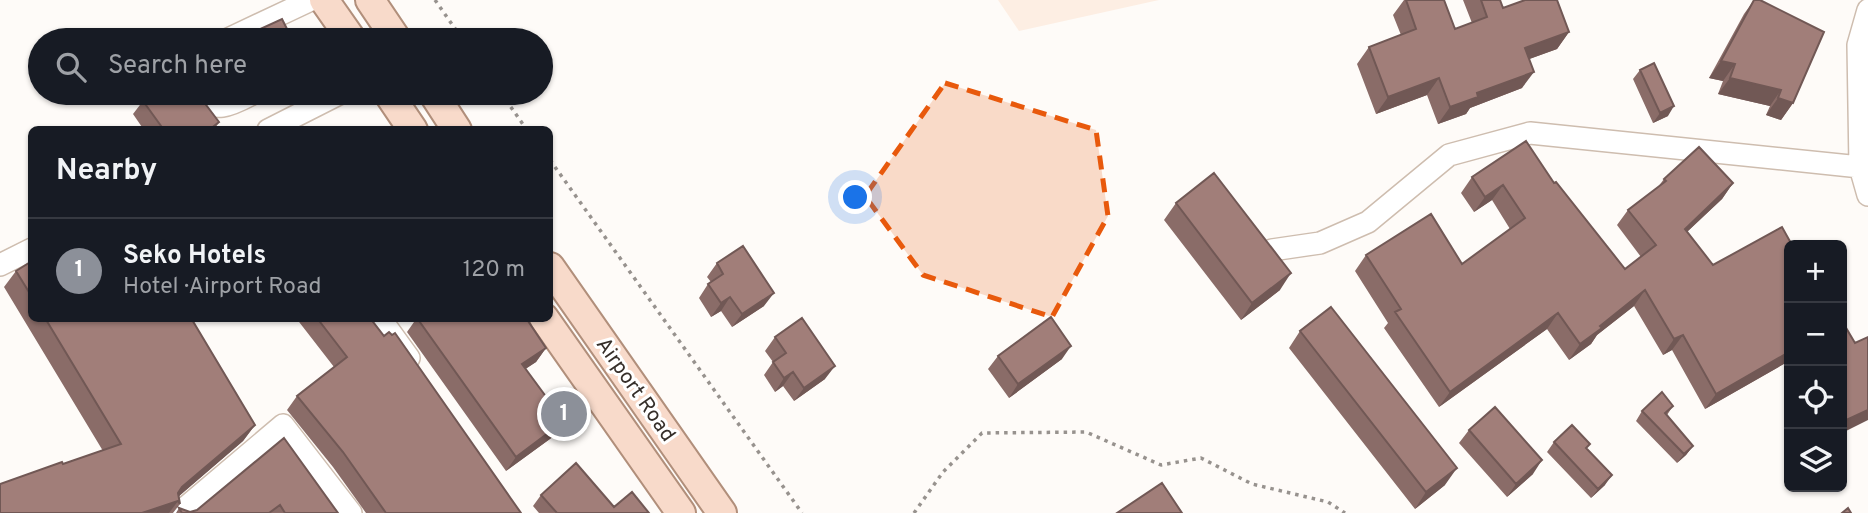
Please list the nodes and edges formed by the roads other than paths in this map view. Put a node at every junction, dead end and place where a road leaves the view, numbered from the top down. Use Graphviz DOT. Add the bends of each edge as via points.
graph roads {
  1 [pos="311,0"];
  2 [pos="324,0"];
  3 [pos="370,0"];
  4 [pos="1868,10"];
  5 [pos="263,28"];
  6 [pos="344,28"];
  7 [pos="389,28"];
  8 [pos="1863,98"];
  9 [pos="317,105"];
  10 [pos="396,105"];
  11 [pos="441,105"];
  12 [pos="276,126"];
  13 [pos="410,126"];
  14 [pos="454,126"];
  15 [pos="1860,167"];
  16 [pos="1868,195"];
  17 [pos="1272,250"];
  18 [pos="28,251"];
  19 [pos="0,265"];
  20 [pos="553,271"];
  21 [pos="383,322"];
  22 [pos="547,322"];
  23 [pos="419,373"];
  24 [pos="179,513"];
  25 [pos="351,513"];
  26 [pos="681,513"];
  27 [pos="722,513"];
  1 -- 5 [label="street" via="281,22"];
  2 -- 6 [label="main road"];
  3 -- 7 [label="main road"];
  4 -- 8 [label="street" via="1858,45"];
  8 -- 15 [label="street"];
  9 -- 12 [label="street"];
  10 -- 13 [label="main road"];
  11 -- 14 [label="main road"];
  15 -- 16 [label="street"];
  15 -- 17 [label="street" via="1530,133 1449,155 1368,222 1320,243"];
  18 -- 19 [label="street"];
  20 -- 27 [label="main road, Airport Road"];
  21 -- 23 [label="street"];
  22 -- 26 [label="main road, Airport Road"];
  24 -- 25 [label="street" via="283,425"];
}
